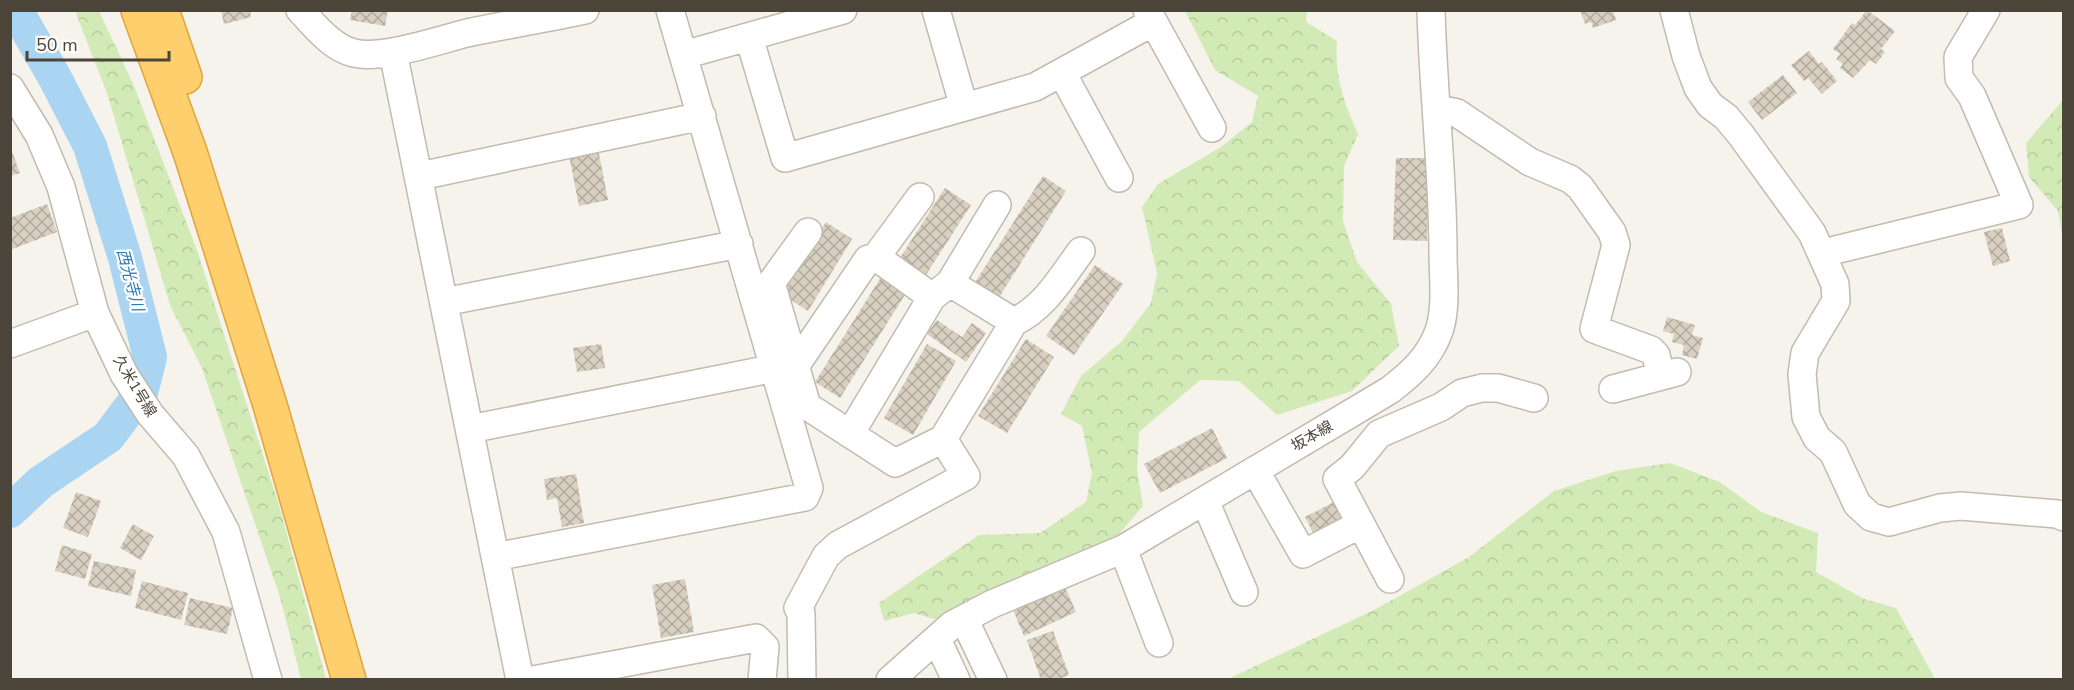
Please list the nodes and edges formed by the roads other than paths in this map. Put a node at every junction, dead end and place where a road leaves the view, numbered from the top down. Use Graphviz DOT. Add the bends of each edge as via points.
graph roads {
  1 [pos="300,10"];
  2 [pos="585,10"];
  3 [pos="670,10"];
  4 [pos="843,10"];
  5 [pos="936,10"];
  6 [pos="1431,10"];
  7 [pos="1674,10"];
  8 [pos="1986,10"];
  9 [pos="144,15"];
  10 [pos="1150,16"];
  11 [pos="468,22"];
  12 [pos="749,37"];
  13 [pos="393,52"];
  14 [pos="684,55"];
  15 [pos="1062,73"];
  16 [pos="10,88"];
  17 [pos="964,107"];
  18 [pos="1437,113"];
  19 [pos="702,116"];
  20 [pos="1212,128"];
  21 [pos="420,176"];
  22 [pos="1119,178"];
  23 [pos="920,197"];
  24 [pos="997,205"];
  25 [pos="808,232"];
  26 [pos="739,244"];
  27 [pos="1082,251"];
  28 [pos="1824,256"];
  29 [pos="876,257"];
  30 [pos="941,290"];
  31 [pos="444,302"];
  32 [pos="95,313"];
  33 [pos="1014,322"];
  34 [pos="10,344"];
  35 [pos="786,367"];
  36 [pos="1613,389"];
  37 [pos="1534,398"];
  38 [pos="470,429"];
  39 [pos="850,434"];
  40 [pos="944,439"];
  41 [pos="1255,470"];
  42 [pos="1205,501"];
  43 [pos="2064,517"];
  44 [pos="1359,525"];
  45 [pos="1123,549"];
  46 [pos="495,557"];
  47 [pos="1390,579"];
  48 [pos="1244,592"];
  49 [pos="964,619"];
  50 [pos="934,641"];
  51 [pos="1159,643"];
  52 [pos="268,680"];
  53 [pos="349,680"];
  54 [pos="370,680"];
  55 [pos="520,680"];
  56 [pos="533,680"];
  57 [pos="762,680"];
  58 [pos="802,680"];
  59 [pos="890,680"];
  60 [pos="956,680"];
  61 [pos="993,680"];
  1 -- 13 [label="street" via="343,49 356,54"];
  2 -- 11 [label="street"];
  3 -- 14 [label="street"];
  4 -- 12 [label="street"];
  5 -- 17 [label="street"];
  6 -- 18 [label="street, 坂本線"];
  7 -- 28 [label="street" via="1698,88 1741,135 1812,233"];
  8 -- 28 [label="street" via="1958,57 1959,78 1972,96 2019,205 1835,250"];
  9 -- 53 [label="highway" via="270,405"];
  9 -- 54 [label="highway" via="290,398"];
  10 -- 15 [label="street"];
  10 -- 20 [label="street"];
  11 -- 13 [label="street"];
  12 -- 14 [label="street"];
  12 -- 17 [label="street" via="785,158"];
  13 -- 21 [label="street"];
  14 -- 19 [label="street"];
  15 -- 17 [label="street" via="1035,87"];
  15 -- 22 [label="street"];
  16 -- 32 [label="street, 久米1号線" via="39,135 61,187"];
  18 -- 36 [label="street" via="1457,113 1530,162 1570,179 1612,232 1616,245 1594,329 1652,350 1669,374"];
  18 -- 41 [label="street, 坂本線" via="1443,188 1443,302 1439,330 1427,357 1390,390"];
  19 -- 21 [label="street"];
  19 -- 26 [label="street"];
  21 -- 31 [label="street"];
  23 -- 29 [label="street"];
  24 -- 30 [label="street"];
  25 -- 35 [label="street" via="771,283"];
  26 -- 31 [label="street"];
  26 -- 35 [label="street"];
  27 -- 33 [label="street" via="1044,302"];
  28 -- 43 [label="street" via="1835,284 1836,301 1805,353 1802,374 1806,417 1817,438 1833,452 1857,504 1871,517 1889,522 1961,506"];
  29 -- 30 [label="street"];
  29 -- 35 [label="street" via="868,259"];
  30 -- 33 [label="street"];
  30 -- 39 [label="street"];
  31 -- 38 [label="street"];
  32 -- 34 [label="street"];
  32 -- 52 [label="street, 久米1号線" via="124,374 150,414 186,456 226,532"];
  33 -- 40 [label="street"];
  35 -- 38 [label="street"];
  35 -- 39 [label="street" via="807,406"];
  35 -- 46 [label="street" via="809,488 805,496"];
  37 -- 44 [label="street" via="1482,388 1462,393 1379,434 1352,467 1336,478"];
  38 -- 46 [label="street"];
  39 -- 40 [label="street" via="896,463"];
  40 -- 58 [label="street" via="966,476 838,545 826,556 798,608"];
  41 -- 42 [label="street, 坂本線"];
  41 -- 44 [label="street" via="1303,554"];
  42 -- 45 [label="street, 坂本線"];
  42 -- 48 [label="street"];
  44 -- 47 [label="street"];
  45 -- 49 [label="street, 坂本線"];
  45 -- 51 [label="street"];
  46 -- 55 [label="street"];
  49 -- 50 [label="street, 坂本線"];
  49 -- 61 [label="street"];
  50 -- 59 [label="street, 坂本線"];
  50 -- 60 [label="street"];
  56 -- 57 [label="street" via="756,638 765,647"];
}
